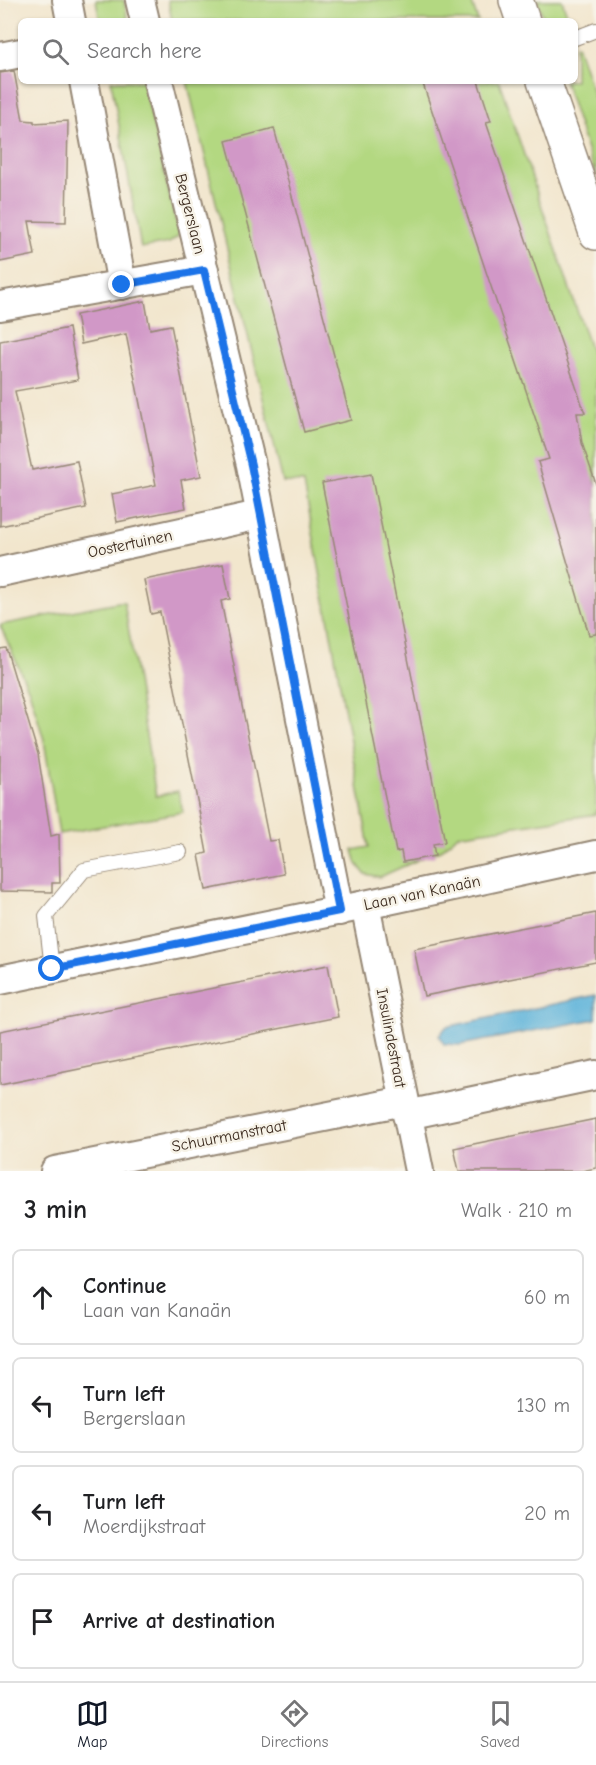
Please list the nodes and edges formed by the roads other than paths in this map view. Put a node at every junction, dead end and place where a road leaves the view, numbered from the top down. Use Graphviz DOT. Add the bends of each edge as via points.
graph roads {
  1 [pos="67,0"];
  2 [pos="140,0"];
  3 [pos="516,0"];
  4 [pos="70,18"];
  5 [pos="144,18"];
  6 [pos="522,18"];
  7 [pos="596,30"];
  8 [pos="578,37"];
  9 [pos="18,54"];
  10 [pos="0,57"];
  11 [pos="85,84"];
  12 [pos="159,84"];
  13 [pos="545,84"];
  14 [pos="596,233"];
  15 [pos="204,270"];
  16 [pos="122,285"];
  17 [pos="0,306"];
  18 [pos="259,515"];
  19 [pos="0,572"];
  20 [pos="180,852"];
  21 [pos="596,855"];
  22 [pos="352,908"];
  23 [pos="52,969"];
  24 [pos="0,980"];
  25 [pos="596,1075"];
  26 [pos="405,1108"];
  27 [pos="55,1171"];
  28 [pos="419,1171"];
  1 -- 4 [label="street"];
  2 -- 5 [label="street"];
  3 -- 6 [label="main road"];
  7 -- 8 [label="lane"];
  9 -- 10 [label="street"];
  11 -- 16 [label="street"];
  12 -- 15 [label="street, Bergerslaan"];
  13 -- 14 [label="main road"];
  15 -- 16 [label="street"];
  15 -- 18 [label="street, Bergerslaan" via="251,465"];
  16 -- 17 [label="street"];
  18 -- 19 [label="street, Oostertuinen"];
  18 -- 22 [label="street, Bergerslaan"];
  20 -- 23 [label="lane" via="84,870 46,916"];
  21 -- 22 [label="street, Laan van Kanaän"];
  22 -- 23 [label="street, Laan van Kanaän"];
  22 -- 26 [label="street, Insulindestraat"];
  23 -- 24 [label="street, Laan van Kanaän"];
  25 -- 26 [label="street, Schuurmanstraat"];
  26 -- 27 [label="street, Schuurmanstraat"];
  26 -- 28 [label="street, Insulindestraat"];
}
